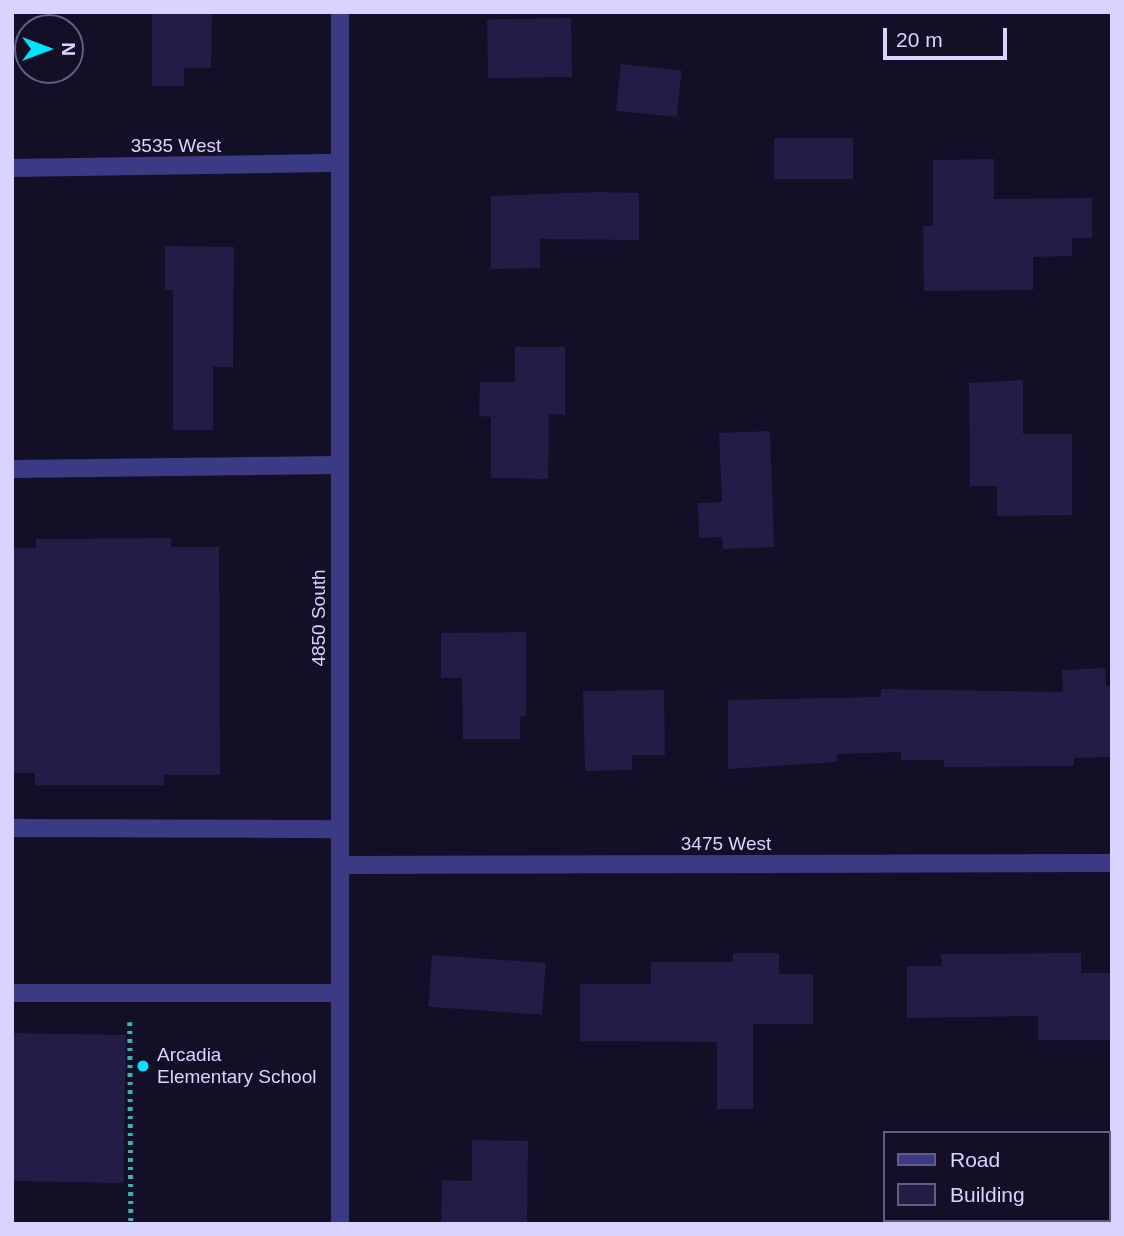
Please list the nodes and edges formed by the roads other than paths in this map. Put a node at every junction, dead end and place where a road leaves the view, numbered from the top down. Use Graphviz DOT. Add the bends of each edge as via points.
graph roads {
  1 [pos="340,12"];
  2 [pos="340,163"];
  3 [pos="12,168"];
  4 [pos="340,465"];
  5 [pos="12,469"];
  6 [pos="12,828"];
  7 [pos="340,828"];
  8 [pos="1112,863"];
  9 [pos="340,865"];
  10 [pos="12,993"];
  11 [pos="340,993"];
  12 [pos="340,1224"];
  1 -- 2 [label="street, 4850 South"];
  2 -- 3 [label="street, 3535 West"];
  2 -- 4 [label="street, 4850 South"];
  4 -- 5 [label="street"];
  4 -- 7 [label="street, 4850 South"];
  6 -- 7 [label="street"];
  7 -- 9 [label="street, 4850 South"];
  8 -- 9 [label="street, 3475 West"];
  9 -- 11 [label="street, 4850 South"];
  10 -- 11 [label="street"];
  11 -- 12 [label="street, 4850 South"];
}
